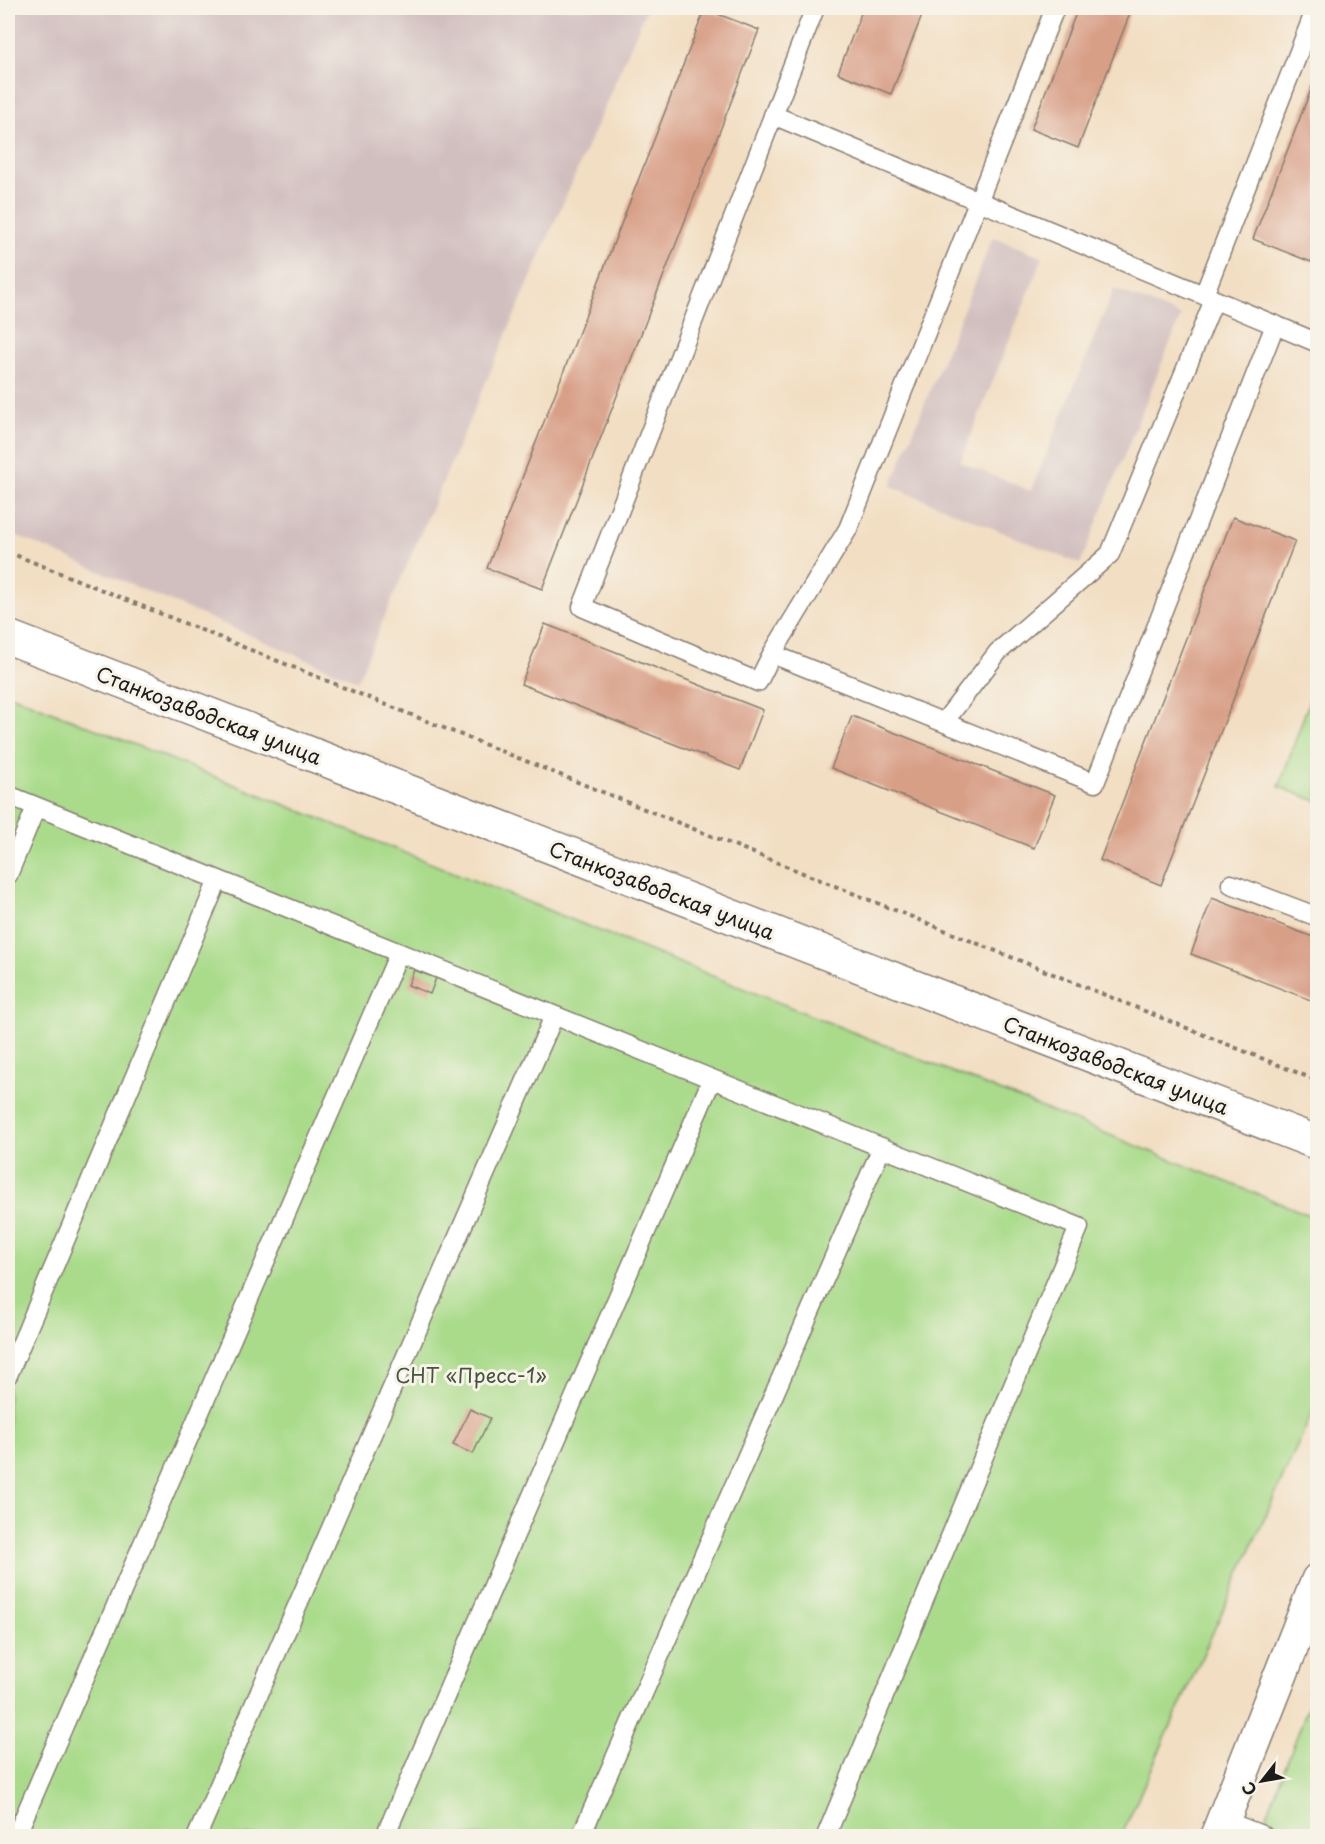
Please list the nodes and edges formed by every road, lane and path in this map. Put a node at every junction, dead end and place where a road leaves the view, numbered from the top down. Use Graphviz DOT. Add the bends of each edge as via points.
graph roads {
  1 [pos="815,8"];
  2 [pos="1055,8"];
  3 [pos="1316,8"];
  4 [pos="773,115"];
  5 [pos="978,201"];
  6 [pos="1209,297"];
  7 [pos="1275,325"];
  8 [pos="1317,343"];
  9 [pos="8,552"];
  10 [pos="8,637"];
  11 [pos="772,654"];
  12 [pos="944,722"];
  13 [pos="8,795"];
  14 [pos="36,807"];
  15 [pos="8,876"];
  16 [pos="218,880"];
  17 [pos="1231,884"];
  18 [pos="1317,917"];
  19 [pos="399,953"];
  20 [pos="554,1016"];
  21 [pos="712,1079"];
  22 [pos="1317,1081"];
  23 [pos="1317,1143"];
  24 [pos="882,1147"];
  25 [pos="8,1375"];
  26 [pos="1317,1580"];
  27 [pos="1220,1828"];
  28 [pos="16,1836"];
  29 [pos="197,1836"];
  30 [pos="385,1836"];
  31 [pos="581,1836"];
  32 [pos="826,1836"];
  33 [pos="1264,1836"];
  1 -- 4 [label="lane"];
  2 -- 5 [label="lane"];
  3 -- 6 [label="lane"];
  4 -- 5 [label="lane"];
  4 -- 11 [label="lane" via="582,607 758,682"];
  5 -- 6 [label="lane"];
  5 -- 11 [label="lane" via="848,529"];
  6 -- 7 [label="lane"];
  6 -- 12 [label="lane" via="1110,554 998,652"];
  7 -- 8 [label="lane"];
  7 -- 12 [label="lane" via="1095,783"];
  9 -- 22 [label="path"];
  10 -- 23 [label="street, Станкозаводская улица"];
  11 -- 12 [label="lane"];
  13 -- 14 [label="lane"];
  14 -- 15 [label="lane"];
  14 -- 16 [label="lane"];
  16 -- 19 [label="lane"];
  16 -- 25 [label="lane"];
  17 -- 18 [label="lane"];
  19 -- 20 [label="lane"];
  19 -- 28 [label="lane"];
  20 -- 21 [label="lane"];
  20 -- 29 [label="lane"];
  21 -- 24 [label="lane"];
  21 -- 30 [label="lane"];
  24 -- 31 [label="lane"];
  24 -- 32 [label="lane" via="1079,1227"];
  26 -- 27 [label="street"];
  27 -- 33 [label="lane"];
}
